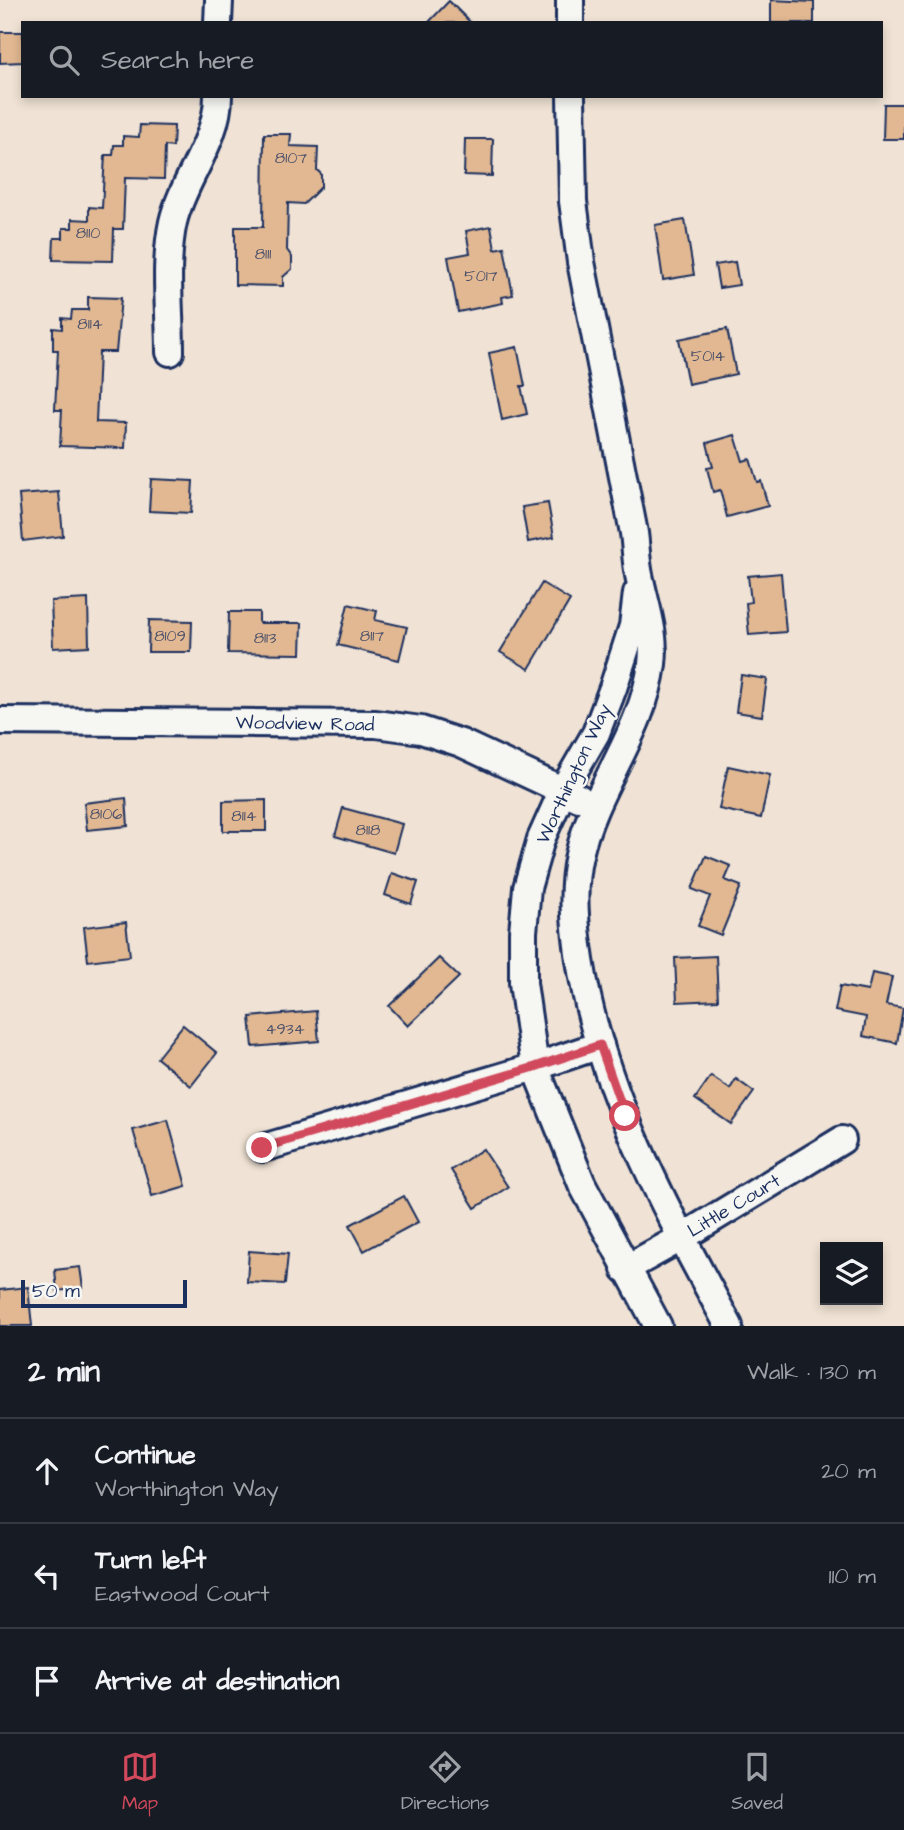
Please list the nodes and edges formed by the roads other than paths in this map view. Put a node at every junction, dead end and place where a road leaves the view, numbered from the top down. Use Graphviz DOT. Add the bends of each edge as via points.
graph roads {
  1 [pos="219,0"];
  2 [pos="570,0"];
  3 [pos="218,21"];
  4 [pos="570,21"];
  5 [pos="218,98"];
  6 [pos="571,98"];
  7 [pos="170,352"];
  8 [pos="639,574"];
  9 [pos="0,722"];
  10 [pos="563,790"];
  11 [pos="595,805"];
  12 [pos="600,1045"];
  13 [pos="535,1067"];
  14 [pos="842,1140"];
  15 [pos="262,1148"];
  16 [pos="681,1238"];
  17 [pos="625,1269"];
  18 [pos="658,1326"];
  19 [pos="729,1326"];
  1 -- 3 [label="street"];
  2 -- 4 [label="street"];
  5 -- 7 [label="street" via="211,131 173,222"];
  6 -- 8 [label="street, Worthington Way" via="573,201 581,262"];
  8 -- 10 [label="street, Worthington Way" via="626,651 596,733"];
  8 -- 11 [label="street, Worthington Way" via="652,628 652,662 628,744"];
  9 -- 10 [label="street, Woodview Road" via="376,724 421,730 461,743"];
  10 -- 11 [label="street, Woodview Road"];
  10 -- 13 [label="street, Worthington Way" via="541,839 527,888 523,984"];
  11 -- 12 [label="street, Worthington Way" via="578,856 574,894 575,929"];
  12 -- 13 [label="street"];
  12 -- 16 [label="street, Worthington Way" via="644,1164"];
  13 -- 15 [label="street"];
  13 -- 17 [label="street, Worthington Way" via="582,1184"];
  14 -- 16 [label="street, Little Court"];
  16 -- 17 [label="street, Little Court"];
  16 -- 19 [label="street, Worthington Way"];
  17 -- 18 [label="street, Worthington Way"];
}
